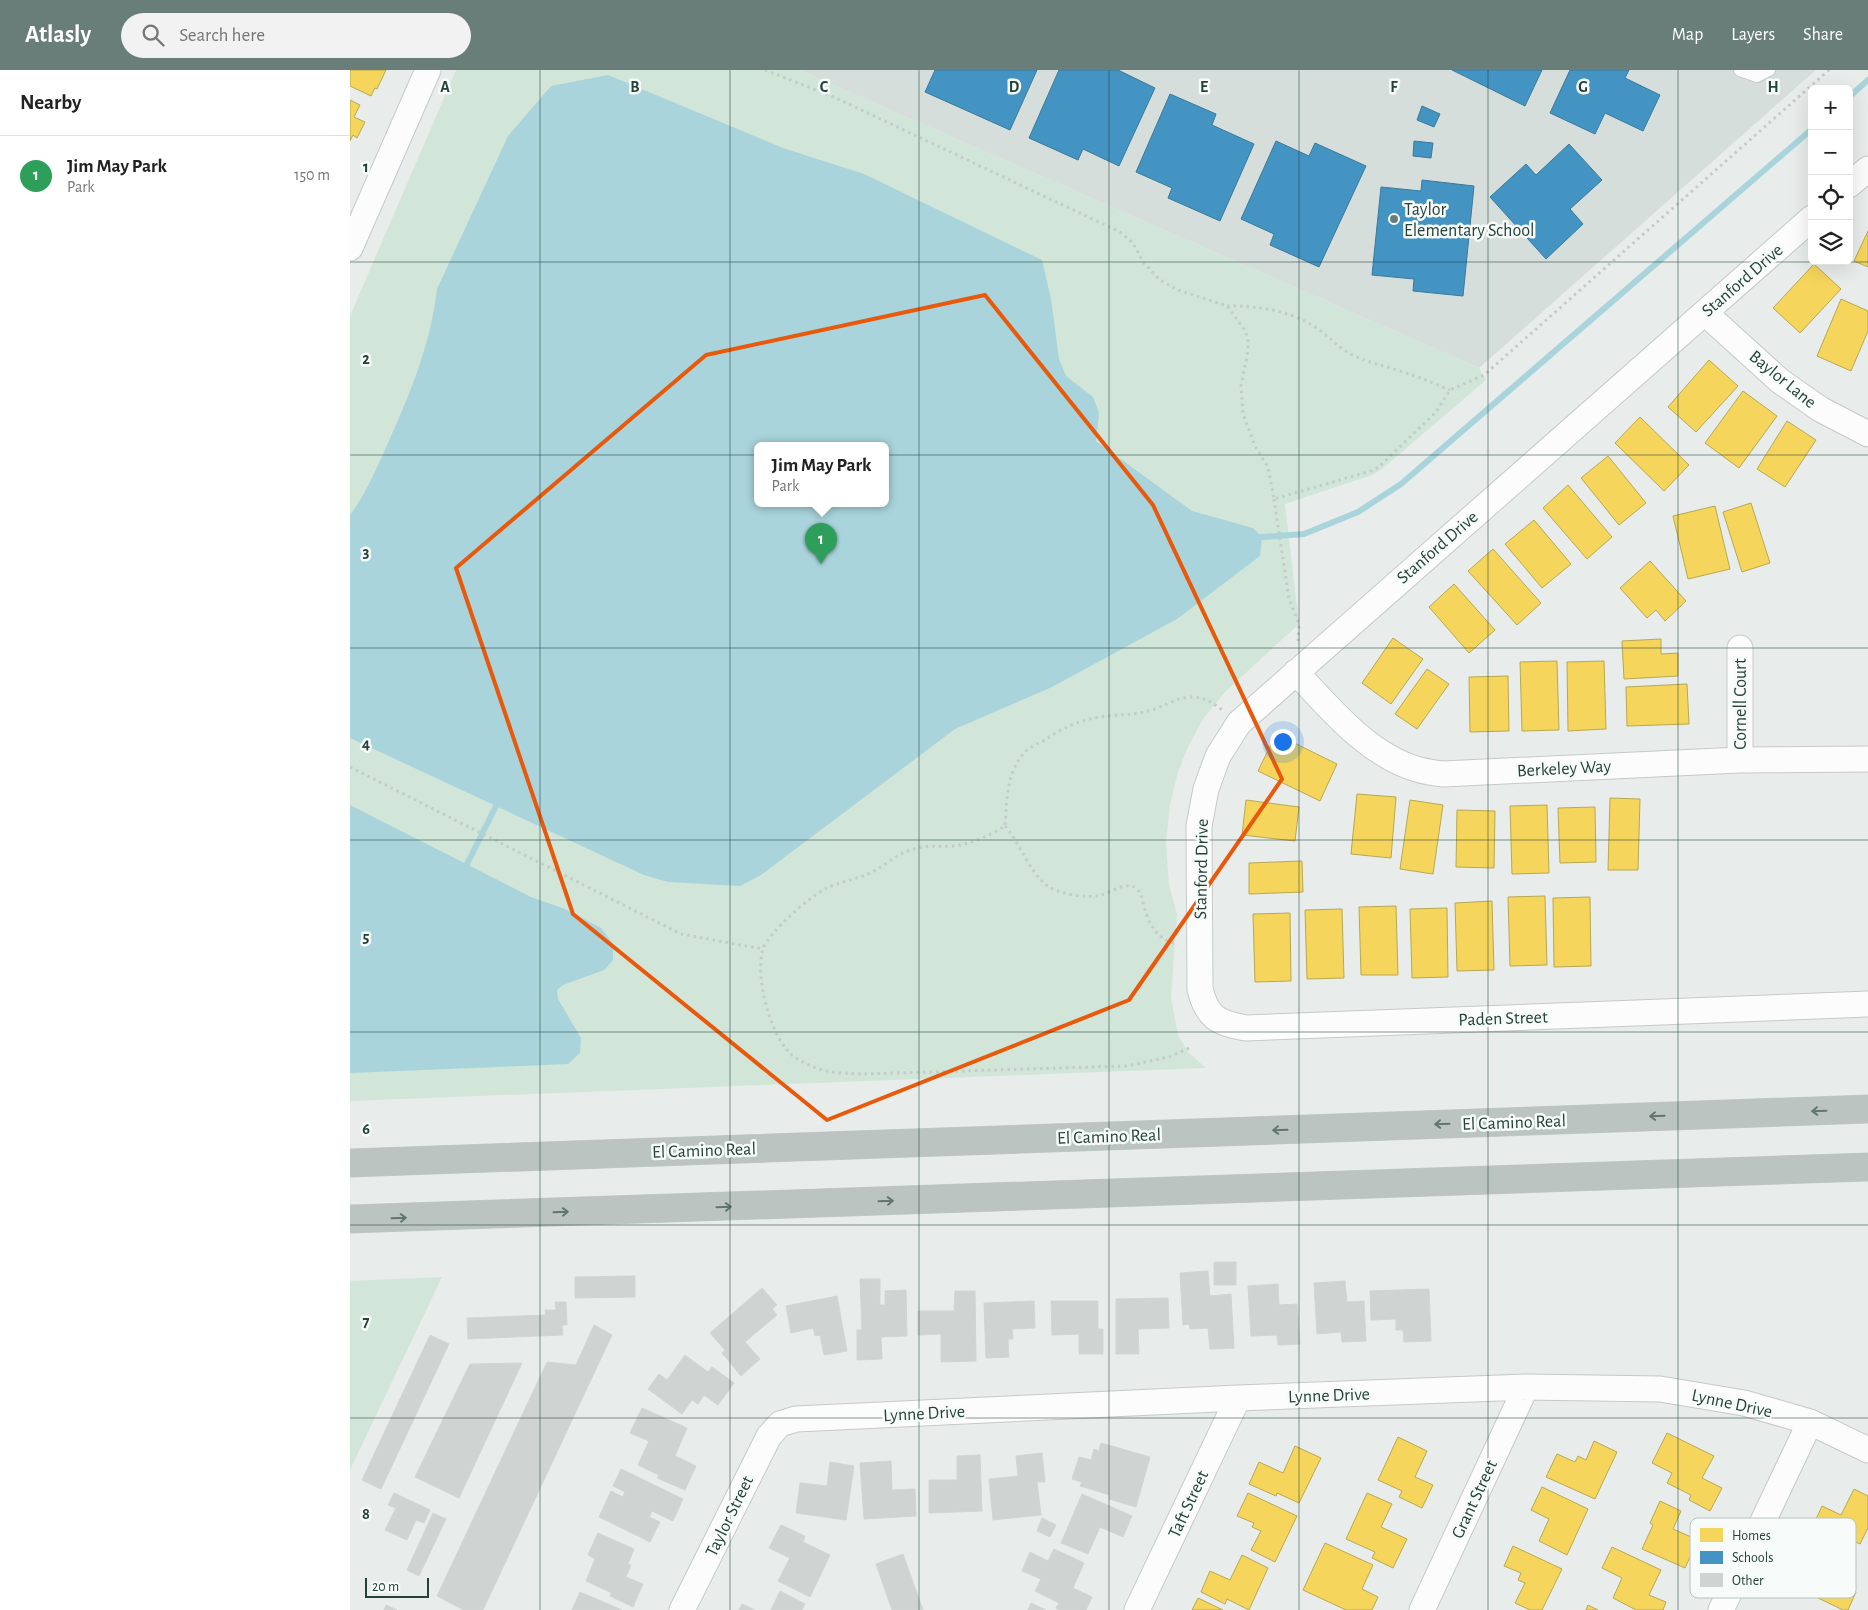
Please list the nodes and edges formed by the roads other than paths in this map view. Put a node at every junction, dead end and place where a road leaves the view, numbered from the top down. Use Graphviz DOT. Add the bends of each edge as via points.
graph roads {
  1 [pos="428,70"];
  2 [pos="1740,70"];
  3 [pos="1769,70"];
  4 [pos="1868,169"];
  5 [pos="1853,182"];
  6 [pos="1810,220"];
  7 [pos="350,248"];
  8 [pos="1704,313"];
  9 [pos="1868,434"];
  10 [pos="1740,648"];
  11 [pos="1296,672"];
  12 [pos="1868,759"];
  13 [pos="1740,760"];
  14 [pos="1200,948"];
  15 [pos="1868,1004"];
  16 [pos="1868,1109"];
  17 [pos="350,1163"];
  18 [pos="1868,1167"];
  19 [pos="350,1220"];
  20 [pos="1526,1387"];
  21 [pos="1238,1398"];
  22 [pos="1810,1422"];
  23 [pos="780,1424"];
  24 [pos="1868,1450"];
  25 [pos="1765,1518"];
  26 [pos="1727,1598"];
  27 [pos="682,1610"];
  28 [pos="1137,1610"];
  29 [pos="1422,1610"];
  30 [pos="1721,1610"];
  1 -- 7 [label="street"];
  2 -- 3 [label="lane" via="1758,76"];
  4 -- 5 [label="street"];
  6 -- 8 [label="street, Stanford Drive"];
  8 -- 9 [label="street, Baylor Lane" via="1780,381 1820,409"];
  8 -- 11 [label="street, Stanford Drive"];
  10 -- 13 [label="street, Cornell Court"];
  11 -- 13 [label="street, Berkeley Way" via="1361,738 1381,752 1419,770 1443,774"];
  11 -- 14 [label="street, Stanford Drive" via="1239,723 1218,756 1206,789 1199,826"];
  12 -- 13 [label="street, Berkeley Way"];
  14 -- 15 [label="street, Paden Street" via="1203,1003 1213,1018 1246,1028"];
  16 -- 17 [label="highway, El Camino Real, one-way"];
  19 -- 18 [label="highway, one-way"];
  20 -- 21 [label="street, Lynne Drive"];
  20 -- 22 [label="street, Lynne Drive" via="1660,1389 1744,1403"];
  20 -- 29 [label="street, Grant Street"];
  21 -- 23 [label="street, Lynne Drive" via="796,1419"];
  21 -- 28 [label="street, Taft Street"];
  22 -- 24 [label="street, Lynne Drive"];
  22 -- 25 [label="street"];
  23 -- 27 [label="street, Taylor Street" via="769,1436"];
  26 -- 30 [label="street"];
}
